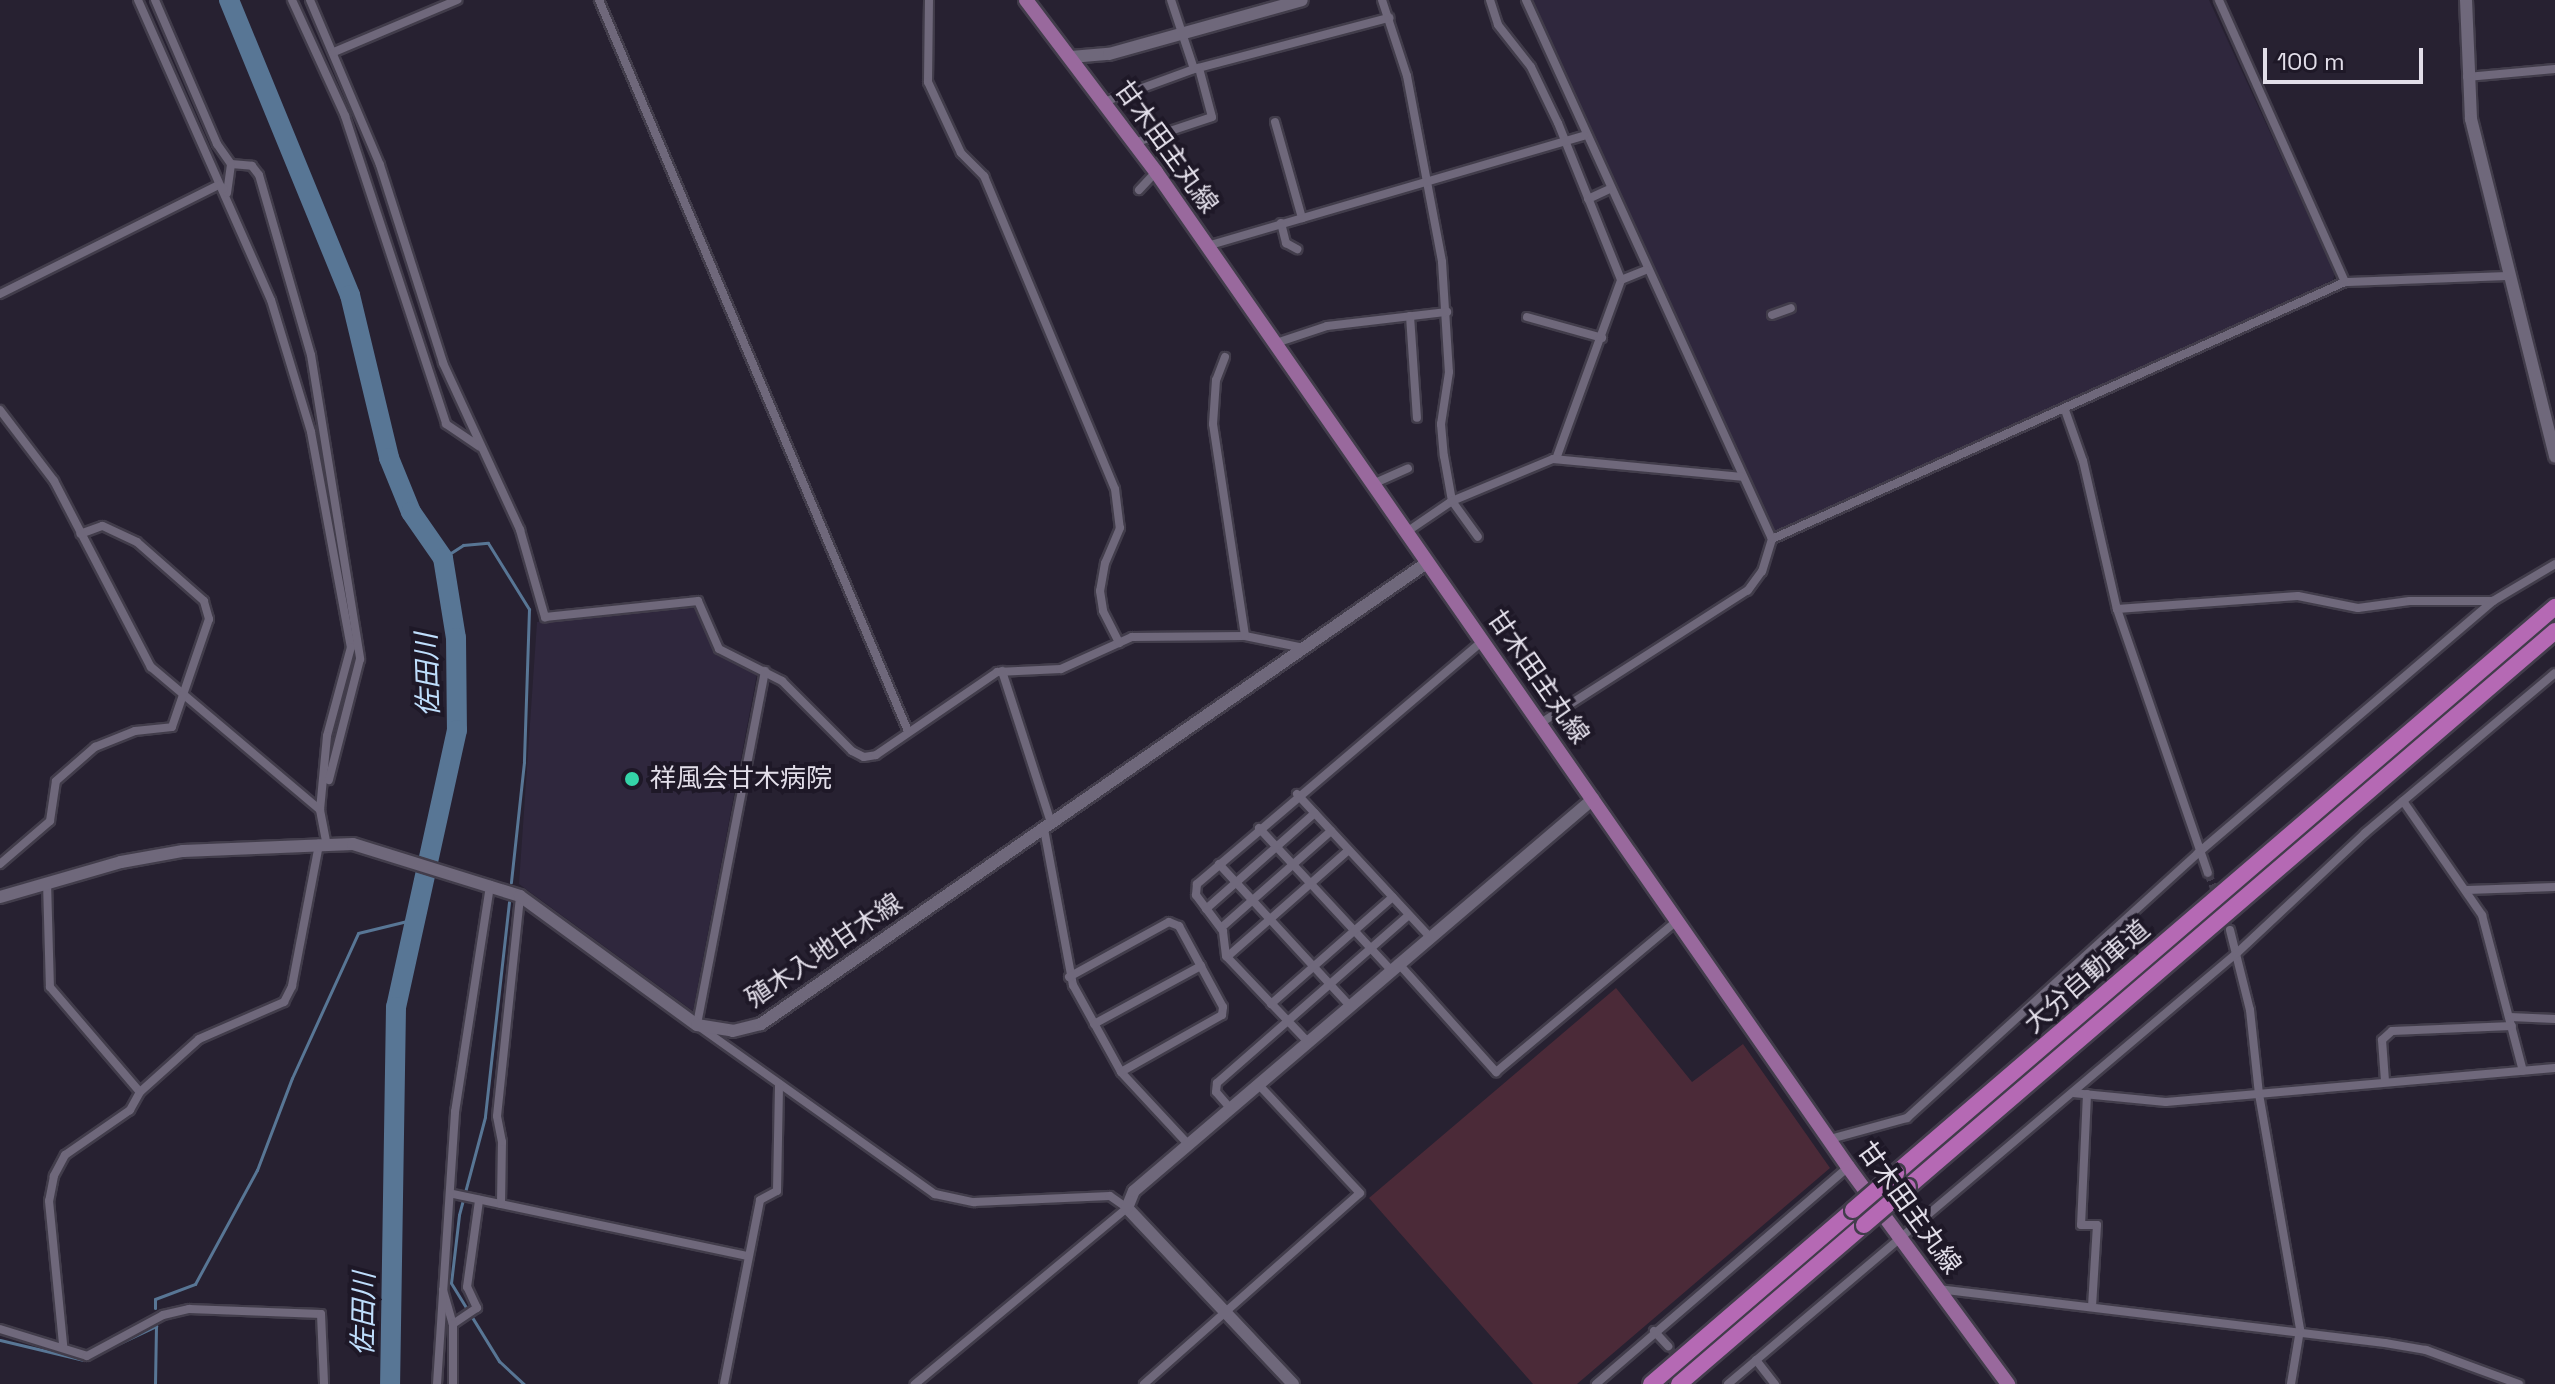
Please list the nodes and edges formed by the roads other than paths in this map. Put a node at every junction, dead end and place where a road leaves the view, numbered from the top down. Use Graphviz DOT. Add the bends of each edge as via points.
graph roads {
  1 [pos="138,0"];
  2 [pos="155,0"];
  3 [pos="292,0"];
  4 [pos="310,0"];
  5 [pos="457,0"];
  6 [pos="599,0"];
  7 [pos="929,0"];
  8 [pos="1171,0"];
  9 [pos="1302,0"];
  10 [pos="1382,0"];
  11 [pos="1490,0"];
  12 [pos="1526,0"];
  13 [pos="2219,0"];
  14 [pos="2466,0"];
  15 [pos="1029,1"];
  16 [pos="1389,18"];
  17 [pos="1181,31"];
  18 [pos="334,52"];
  19 [pos="1071,57"];
  20 [pos="1197,68"];
  21 [pos="2555,69"];
  22 [pos="2467,77"];
  23 [pos="1104,102"];
  24 [pos="1576,117"];
  25 [pos="1275,122"];
  26 [pos="1558,123"];
  27 [pos="1584,136"];
  28 [pos="1134,143"];
  29 [pos="1566,146"];
  30 [pos="231,164"];
  31 [pos="1156,172"];
  32 [pos="1427,180"];
  33 [pos="1609,189"];
  34 [pos="1139,190"];
  35 [pos="227,193"];
  36 [pos="1588,199"];
  37 [pos="1302,218"];
  38 [pos="1281,223"];
  39 [pos="1207,246"];
  40 [pos="1297,249"];
  41 [pos="1646,270"];
  42 [pos="2510,276"];
  43 [pos="1621,280"];
  44 [pos="2345,282"];
  45 [pos="0,294"];
  46 [pos="1791,308"];
  47 [pos="1447,312"];
  48 [pos="1772,315"];
  49 [pos="1410,316"];
  50 [pos="1527,317"];
  51 [pos="1602,338"];
  52 [pos="1273,344"];
  53 [pos="1225,357"];
  54 [pos="0,410"];
  55 [pos="2065,410"];
  56 [pos="1417,418"];
  57 [pos="480,447"];
  58 [pos="2555,457"];
  59 [pos="1556,459"];
  60 [pos="1408,468"];
  61 [pos="1742,477"];
  62 [pos="1375,483"];
  63 [pos="1452,501"];
  64 [pos="1408,531"];
  65 [pos="80,534"];
  66 [pos="1478,537"];
  67 [pos="1772,539"];
  68 [pos="1428,562"];
  69 [pos="2555,564"];
  70 [pos="2493,601"];
  71 [pos="2555,607"];
  72 [pos="2117,609"];
  73 [pos="2555,631"];
  74 [pos="1245,636"];
  75 [pos="1484,640"];
  76 [pos="1119,643"];
  77 [pos="1299,647"];
  78 [pos="765,671"];
  79 [pos="1002,671"];
  80 [pos="2555,673"];
  81 [pos="185,700"];
  82 [pos="1541,723"];
  83 [pos="908,731"];
  84 [pos="1297,794"];
  85 [pos="324,797"];
  86 [pos="1593,799"];
  87 [pos="2403,801"];
  88 [pos="320,810"];
  89 [pos="1315,813"];
  90 [pos="1047,826"];
  91 [pos="1259,828"];
  92 [pos="1331,831"];
  93 [pos="323,841"];
  94 [pos="1277,847"];
  95 [pos="1349,850"];
  96 [pos="2198,853"];
  97 [pos="0,864"];
  98 [pos="1219,864"];
  99 [pos="1293,864"];
  100 [pos="2208,873"];
  101 [pos="47,881"];
  102 [pos="485,882"];
  103 [pos="1236,883"];
  104 [pos="1311,883"];
  105 [pos="2555,887"];
  106 [pos="2467,890"];
  107 [pos="520,896"];
  108 [pos="0,897"];
  109 [pos="1393,897"];
  110 [pos="1252,900"];
  111 [pos="1206,909"];
  112 [pos="1409,915"];
  113 [pos="1270,919"];
  114 [pos="1678,919"];
  115 [pos="1221,928"];
  116 [pos="2230,930"];
  117 [pos="1355,931"];
  118 [pos="1429,936"];
  119 [pos="1371,948"];
  120 [pos="2238,952"];
  121 [pos="1227,957"];
  122 [pos="1201,966"];
  123 [pos="1395,966"];
  124 [pos="1314,967"];
  125 [pos="1069,977"];
  126 [pos="1330,984"];
  127 [pos="1271,1004"];
  128 [pos="1349,1005"];
  129 [pos="2555,1019"];
  130 [pos="1288,1021"];
  131 [pos="2511,1021"];
  132 [pos="1094,1024"];
  133 [pos="697,1025"];
  134 [pos="1307,1041"];
  135 [pos="2555,1068"];
  136 [pos="2523,1071"];
  137 [pos="1121,1072"];
  138 [pos="2385,1081"];
  139 [pos="779,1084"];
  140 [pos="1258,1084"];
  141 [pos="140,1092"];
  142 [pos="2073,1093"];
  143 [pos="2087,1094"];
  144 [pos="2259,1094"];
  145 [pos="1230,1108"];
  146 [pos="1830,1139"];
  147 [pos="1188,1144"];
  148 [pos="1848,1167"];
  149 [pos="466,1197"];
  150 [pos="501,1204"];
  151 [pos="1127,1208"];
  152 [pos="1902,1238"];
  153 [pos="748,1256"];
  154 [pos="443,1289"];
  155 [pos="1938,1289"];
  156 [pos="2092,1307"];
  157 [pos="1226,1315"];
  158 [pos="453,1324"];
  159 [pos="0,1329"];
  160 [pos="2300,1330"];
  161 [pos="1654,1331"];
  162 [pos="63,1345"];
  163 [pos="1668,1346"];
  164 [pos="1756,1360"];
  165 [pos="324,1384"];
  166 [pos="437,1384"];
  167 [pos="453,1384"];
  168 [pos="724,1384"];
  169 [pos="915,1384"];
  170 [pos="1144,1384"];
  171 [pos="1293,1384"];
  172 [pos="1596,1384"];
  173 [pos="1651,1384"];
  174 [pos="1679,1384"];
  175 [pos="1728,1384"];
  176 [pos="1775,1384"];
  177 [pos="2008,1384"];
  178 [pos="2291,1384"];
  179 [pos="2519,1384"];
  1 -- 35 [label="street"];
  2 -- 30 [label="street" via="217,144"];
  3 -- 57 [label="street" via="345,116 446,424"];
  4 -- 18 [label="street"];
  5 -- 18 [label="street"];
  6 -- 83 [label="street"];
  7 -- 76 [label="street" via="928,82 961,153 984,176 1115,489 1120,528 1100,591 1103,611"];
  8 -- 17 [label="street"];
  9 -- 17 [label="main road"];
  10 -- 16 [label="street"];
  11 -- 26 [label="street" via="1498,25 1531,67"];
  12 -- 24 [label="street"];
  13 -- 44 [label="street"];
  14 -- 22 [label="main road"];
  15 -- 19 [label="main road, 甘木田主丸線"];
  16 -- 20 [label="street"];
  16 -- 32 [label="street" via="1407,76"];
  17 -- 19 [label="main road" via="1109,54"];
  17 -- 20 [label="street"];
  18 -- 57 [label="street" via="380,165 443,363"];
  19 -- 23 [label="main road, 甘木田主丸線"];
  20 -- 23 [label="street"];
  20 -- 28 [label="street" via="1212,117"];
  21 -- 22 [label="street"];
  22 -- 42 [label="main road" via="2471,119"];
  23 -- 28 [label="main road, 甘木田主丸線"];
  24 -- 26 [label="street"];
  24 -- 27 [label="street"];
  25 -- 37 [label="street"];
  26 -- 29 [label="street"];
  27 -- 29 [label="street"];
  27 -- 33 [label="street"];
  28 -- 31 [label="main road, 甘木田主丸線"];
  29 -- 32 [label="street"];
  29 -- 36 [label="street"];
  30 -- 35 [label="street"];
  30 -- 85 [label="street" via="252,166 259,175 296,297 335,480 359,643 359,670"];
  31 -- 34 [label="street"];
  31 -- 39 [label="main road, 甘木田主丸線"];
  32 -- 37 [label="street"];
  32 -- 47 [label="street"];
  33 -- 36 [label="street"];
  33 -- 41 [label="street"];
  35 -- 45 [label="street" via="219,185"];
  35 -- 85 [label="street" via="271,300 311,432 351,647 327,736"];
  36 -- 43 [label="street"];
  37 -- 38 [label="street"];
  38 -- 39 [label="street"];
  38 -- 40 [label="street" via="1286,243"];
  39 -- 52 [label="main road, 甘木田主丸線"];
  41 -- 43 [label="street"];
  41 -- 61 [label="street"];
  42 -- 44 [label="street"];
  42 -- 58 [label="main road"];
  43 -- 51 [label="street"];
  44 -- 55 [label="street"];
  46 -- 48 [label="street"];
  47 -- 49 [label="street"];
  47 -- 63 [label="street" via="1449,372 1441,424"];
  49 -- 52 [label="street" via="1327,326"];
  49 -- 56 [label="street"];
  50 -- 51 [label="street"];
  51 -- 59 [label="street"];
  52 -- 62 [label="main road, 甘木田主丸線"];
  53 -- 74 [label="street" via="1216,380 1213,424"];
  54 -- 65 [label="street" via="54,481"];
  55 -- 67 [label="street"];
  55 -- 72 [label="street" via="2083,461"];
  57 -- 78 [label="street" via="520,530 545,617 694,600 719,649"];
  59 -- 61 [label="street"];
  59 -- 63 [label="street"];
  60 -- 62 [label="street"];
  61 -- 67 [label="street"];
  62 -- 64 [label="main road, 甘木田主丸線"];
  63 -- 64 [label="street"];
  63 -- 66 [label="street"];
  64 -- 68 [label="main road, 甘木田主丸線"];
  65 -- 81 [label="street" via="141,655"];
  65 -- 81 [label="street" via="102,526 137,542 208,607"];
  67 -- 82 [label="street" via="1762,571 1748,590"];
  68 -- 75 [label="main road, 甘木田主丸線"];
  68 -- 77 [label="main road, 殖木入地甘木線"];
  69 -- 70 [label="street"];
  70 -- 72 [label="street" via="2410,601 2358,608 2298,596"];
  70 -- 96 [label="street"];
  71 -- 173 [label="highway, 大分自動車道, bridge"];
  72 -- 96 [label="street"];
  73 -- 174 [label="highway, 大分自動車道, bridge"];
  74 -- 76 [label="street" via="1132,637"];
  74 -- 77 [label="street"];
  75 -- 82 [label="main road, 甘木田主丸線"];
  75 -- 84 [label="street"];
  76 -- 79 [label="street" via="1061,669"];
  77 -- 90 [label="main road, 殖木入地甘木線"];
  78 -- 83 [label="street" via="858,755 876,755"];
  78 -- 133 [label="street"];
  79 -- 83 [label="street"];
  79 -- 90 [label="street"];
  80 -- 87 [label="street"];
  81 -- 88 [label="street"];
  81 -- 97 [label="street" via="168,729 135,731 109,741 61,775 50,821"];
  82 -- 86 [label="main road, 甘木田主丸線"];
  84 -- 89 [label="street"];
  84 -- 91 [label="street"];
  85 -- 88 [label="street"];
  86 -- 114 [label="main road, 甘木田主丸線"];
  86 -- 118 [label="main road"];
  87 -- 106 [label="street"];
  87 -- 120 [label="street"];
  88 -- 93 [label="street"];
  89 -- 92 [label="street"];
  89 -- 94 [label="street"];
  90 -- 125 [label="street"];
  90 -- 133 [label="main road, 殖木入地甘木線" via="761,1024 733,1031"];
  91 -- 94 [label="street"];
  91 -- 98 [label="street"];
  92 -- 95 [label="street"];
  92 -- 99 [label="street"];
  93 -- 101 [label="main road, 殖木入地甘木線" via="183,851"];
  93 -- 102 [label="main road, 殖木入地甘木線" via="367,847"];
  93 -- 141 [label="street" via="292,986 284,1002 199,1039"];
  94 -- 99 [label="street"];
  94 -- 103 [label="street"];
  95 -- 104 [label="street"];
  95 -- 109 [label="street"];
  96 -- 100 [label="street"];
  96 -- 146 [label="street" via="1907,1118"];
  98 -- 103 [label="street"];
  98 -- 111 [label="street" via="1195,889"];
  99 -- 104 [label="street"];
  99 -- 110 [label="street"];
  101 -- 108 [label="main road, 殖木入地甘木線"];
  101 -- 141 [label="street" via="50,987"];
  102 -- 107 [label="main road, 殖木入地甘木線"];
  102 -- 149 [label="street" via="455,1112"];
  103 -- 110 [label="street"];
  103 -- 111 [label="street"];
  104 -- 113 [label="street"];
  104 -- 117 [label="street"];
  105 -- 106 [label="street"];
  106 -- 131 [label="street" via="2482,915"];
  107 -- 133 [label="main road, 殖木入地甘木線"];
  107 -- 150 [label="street" via="497,1116"];
  109 -- 112 [label="street"];
  109 -- 117 [label="street"];
  110 -- 113 [label="street"];
  110 -- 115 [label="street"];
  111 -- 115 [label="street"];
  112 -- 118 [label="street"];
  112 -- 119 [label="street"];
  113 -- 121 [label="street"];
  113 -- 124 [label="street"];
  114 -- 123 [label="street" via="1496,1072"];
  114 -- 146 [label="main road, 甘木田主丸線"];
  115 -- 121 [label="street"];
  116 -- 120 [label="street"];
  117 -- 119 [label="street"];
  117 -- 124 [label="street"];
  118 -- 123 [label="main road"];
  119 -- 123 [label="street"];
  119 -- 126 [label="street"];
  120 -- 142 [label="street"];
  120 -- 144 [label="street"];
  121 -- 127 [label="street"];
  122 -- 125 [label="street" via="1179,926 1169,922"];
  122 -- 132 [label="street"];
  122 -- 137 [label="street" via="1223,1007 1222,1015"];
  123 -- 128 [label="main road"];
  124 -- 126 [label="street"];
  124 -- 127 [label="street"];
  125 -- 132 [label="street"];
  126 -- 128 [label="street"];
  126 -- 130 [label="street"];
  127 -- 130 [label="street"];
  128 -- 134 [label="main road"];
  129 -- 131 [label="street"];
  130 -- 134 [label="street"];
  130 -- 145 [label="street" via="1217,1083 1216,1092"];
  131 -- 136 [label="street"];
  131 -- 138 [label="street" via="2392,1031 2382,1040"];
  132 -- 137 [label="street"];
  133 -- 139 [label="street"];
  134 -- 140 [label="main road"];
  135 -- 136 [label="street"];
  136 -- 138 [label="street"];
  137 -- 147 [label="street"];
  138 -- 144 [label="street"];
  139 -- 151 [label="street" via="911,1180 948,1198 974,1202 1110,1196"];
  139 -- 153 [label="street" via="777,1191 760,1200"];
  140 -- 145 [label="main road"];
  140 -- 157 [label="street" via="1360,1193"];
  141 -- 162 [label="street" via="130,1110 65,1155 54,1176 49,1201"];
  142 -- 143 [label="street"];
  142 -- 152 [label="street"];
  143 -- 144 [label="street" via="2166,1102"];
  143 -- 156 [label="street" via="2081,1225 2097,1225"];
  144 -- 160 [label="street"];
  145 -- 147 [label="main road"];
  146 -- 148 [label="main road, 甘木田主丸線"];
  147 -- 151 [label="main road" via="1134,1191"];
  148 -- 152 [label="main road, 甘木田主丸線"];
  148 -- 161 [label="street"];
  149 -- 150 [label="street"];
  149 -- 154 [label="street"];
  149 -- 158 [label="street" via="467,1287 477,1308"];
  150 -- 153 [label="street"];
  151 -- 157 [label="main road"];
  151 -- 169 [label="street"];
  152 -- 155 [label="main road, 甘木田主丸線"];
  152 -- 164 [label="street"];
  153 -- 168 [label="street"];
  154 -- 158 [label="street"];
  154 -- 166 [label="street"];
  155 -- 156 [label="street"];
  155 -- 177 [label="main road, 甘木田主丸線"];
  156 -- 160 [label="street"];
  157 -- 170 [label="street"];
  157 -- 171 [label="main road"];
  158 -- 167 [label="street"];
  159 -- 162 [label="street"];
  160 -- 178 [label="street"];
  160 -- 179 [label="street" via="2426,1350"];
  161 -- 163 [label="street"];
  161 -- 172 [label="street"];
  162 -- 165 [label="street" via="87,1356 163,1315 189,1309 321,1314"];
  164 -- 175 [label="street"];
  164 -- 176 [label="street"];
}
